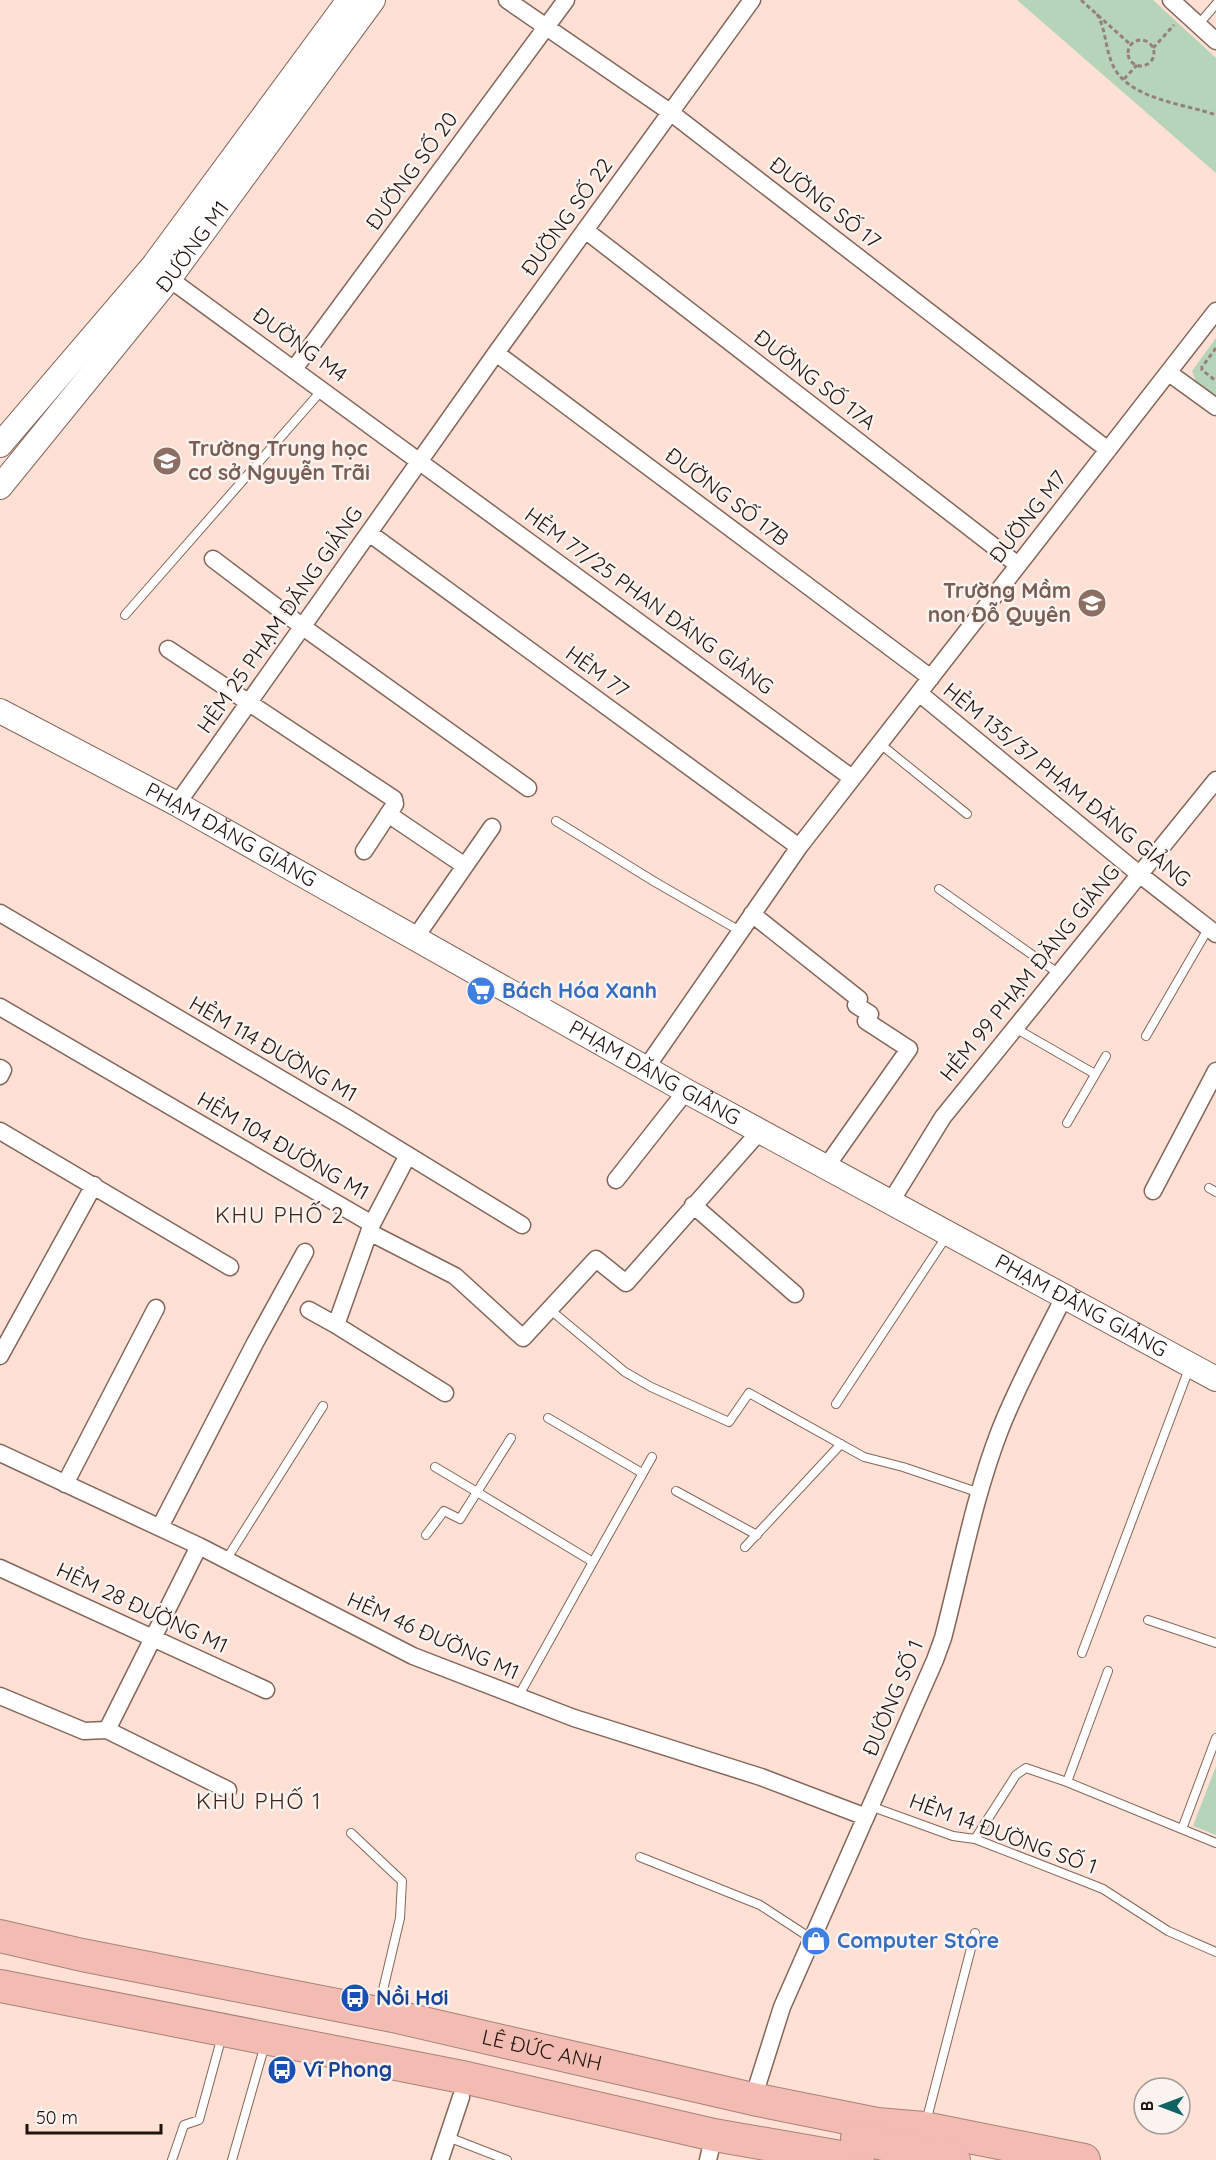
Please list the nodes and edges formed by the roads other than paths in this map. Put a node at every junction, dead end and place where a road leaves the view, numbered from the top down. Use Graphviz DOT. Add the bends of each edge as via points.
graph roads {
  1 [pos="349,0"];
  2 [pos="373,0"];
  3 [pos="507,0"];
  4 [pos="566,0"];
  5 [pos="752,0"];
  6 [pos="1171,0"];
  7 [pos="1216,4"];
  8 [pos="1198,25"];
  9 [pos="546,26"];
  10 [pos="1216,41"];
  11 [pos="670,112"];
  12 [pos="585,230"];
  13 [pos="161,273"];
  14 [pos="1216,311"];
  15 [pos="496,353"];
  16 [pos="294,369"];
  17 [pos="1169,373"];
  18 [pos="322,390"];
  19 [pos="1216,407"];
  20 [pos="0,445"];
  21 [pos="1108,450"];
  22 [pos="420,461"];
  23 [pos="0,487"];
  24 [pos="369,533"];
  25 [pos="213,560"];
  26 [pos="1018,565"];
  27 [pos="125,615"];
  28 [pos="303,627"];
  29 [pos="168,649"];
  30 [pos="931,678"];
  31 [pos="919,693"];
  32 [pos="248,703"];
  33 [pos="0,711"];
  34 [pos="879,743"];
  35 [pos="852,778"];
  36 [pos="1216,780"];
  37 [pos="528,788"];
  38 [pos="177,804"];
  39 [pos="388,814"];
  40 [pos="967,814"];
  41 [pos="556,821"];
  42 [pos="492,827"];
  43 [pos="799,847"];
  44 [pos="363,851"];
  45 [pos="465,866"];
  46 [pos="1139,874"];
  47 [pos="939,889"];
  48 [pos="0,913"];
  49 [pos="752,914"];
  50 [pos="740,931"];
  51 [pos="1212,931"];
  52 [pos="415,938"];
  53 [pos="1058,973"];
  54 [pos="0,1007"];
  55 [pos="1015,1028"];
  56 [pos="1146,1036"];
  57 [pos="1106,1056"];
  58 [pos="0,1068"];
  59 [pos="646,1068"];
  60 [pos="1216,1071"];
  61 [pos="1095,1074"];
  62 [pos="0,1076"];
  63 [pos="686,1091"];
  64 [pos="1067,1123"];
  65 [pos="0,1131"];
  66 [pos="760,1131"];
  67 [pos="408,1155"];
  68 [pos="826,1167"];
  69 [pos="616,1180"];
  70 [pos="94,1185"];
  71 [pos="1153,1191"];
  72 [pos="890,1203"];
  73 [pos="693,1205"];
  74 [pos="522,1225"];
  75 [pos="370,1228"];
  76 [pos="948,1234"];
  77 [pos="305,1252"];
  78 [pos="230,1267"];
  79 [pos="795,1294"];
  80 [pos="1064,1297"];
  81 [pos="156,1308"];
  82 [pos="548,1308"];
  83 [pos="309,1310"];
  84 [pos="336,1325"];
  85 [pos="0,1356"];
  86 [pos="1190,1365"];
  87 [pos="1216,1379"];
  88 [pos="445,1393"];
  89 [pos="836,1404"];
  90 [pos="322,1406"];
  91 [pos="548,1418"];
  92 [pos="511,1438"];
  93 [pos="841,1444"];
  94 [pos="0,1453"];
  95 [pos="652,1456"];
  96 [pos="435,1467"];
  97 [pos="642,1473"];
  98 [pos="65,1484"];
  99 [pos="676,1491"];
  100 [pos="477,1492"];
  101 [pos="980,1493"];
  102 [pos="160,1527"];
  103 [pos="426,1535"];
  104 [pos="757,1535"];
  105 [pos="199,1546"];
  106 [pos="745,1547"];
  107 [pos="225,1560"];
  108 [pos="593,1562"];
  109 [pos="0,1568"];
  110 [pos="1148,1620"];
  111 [pos="153,1638"];
  112 [pos="1216,1643"];
  113 [pos="1082,1653"];
  114 [pos="1108,1671"];
  115 [pos="266,1690"];
  116 [pos="0,1696"];
  117 [pos="518,1697"];
  118 [pos="107,1730"];
  119 [pos="1216,1738"];
  120 [pos="1067,1782"];
  121 [pos="228,1790"];
  122 [pos="868,1811"];
  123 [pos="1182,1829"];
  124 [pos="351,1833"];
  125 [pos="975,1839"];
  126 [pos="1216,1843"];
  127 [pos="640,1857"];
  128 [pos="975,1933"];
  129 [pos="0,1936"];
  130 [pos="813,1939"];
  131 [pos="0,1951"];
  132 [pos="1216,1952"];
  133 [pos="0,1986"];
  134 [pos="0,2001"];
  135 [pos="378,2013"];
  136 [pos="219,2046"];
  137 [pos="262,2055"];
  138 [pos="461,2097"];
  139 [pos="744,2102"];
  140 [pos="448,2137"];
  141 [pos="913,2139"];
  142 [pos="696,2143"];
  143 [pos="172,2160"];
  144 [pos="232,2160"];
  145 [pos="440,2160"];
  146 [pos="507,2160"];
  147 [pos="744,2160"];
  148 [pos="858,2160"];
  149 [pos="954,2160"];
  150 [pos="1006,2160"];
  151 [pos="1084,2160"];
  1 -- 13 [label="street, ĐƯỜNG M1"];
  2 -- 13 [label="street, ĐƯỜNG M1"];
  3 -- 9 [label="street, ĐƯỜNG SỐ 17"];
  4 -- 9 [label="street, ĐƯỜNG SỐ 20"];
  5 -- 11 [label="street, ĐƯỜNG SỐ 22"];
  6 -- 8 [label="street"];
  7 -- 8 [label="lane"];
  8 -- 10 [label="street"];
  9 -- 11 [label="street, ĐƯỜNG SỐ 17"];
  9 -- 16 [label="street, ĐƯỜNG SỐ 20"];
  11 -- 12 [label="street, ĐƯỜNG SỐ 22"];
  11 -- 21 [label="street, ĐƯỜNG SỐ 17"];
  12 -- 15 [label="street, ĐƯỜNG SỐ 22"];
  12 -- 26 [label="street, ĐƯỜNG SỐ 17A"];
  13 -- 16 [label="street, ĐƯỜNG M4"];
  13 -- 20 [label="street, ĐƯỜNG M1"];
  13 -- 23 [label="street, ĐƯỜNG M1"];
  14 -- 17 [label="street, ĐƯỜNG M7"];
  15 -- 22 [label="street, ĐƯỜNG SỐ 22"];
  15 -- 30 [label="street, ĐƯỜNG SỐ 17B"];
  16 -- 18 [label="street, ĐƯỜNG M4"];
  17 -- 19 [label="street"];
  17 -- 21 [label="street, ĐƯỜNG M7"];
  18 -- 22 [label="street, ĐƯỜNG M4"];
  18 -- 27 [label="lane"];
  21 -- 26 [label="street, ĐƯỜNG M7"];
  22 -- 24 [label="street, HẺM 25 PHẠM ĐĂNG GIẢNG"];
  22 -- 35 [label="street, HẺM 77/25 PHAN ĐĂNG GIẢNG"];
  24 -- 28 [label="street, HẺM 25 PHẠM ĐĂNG GIẢNG"];
  24 -- 43 [label="street, HẺM 77"];
  25 -- 28 [label="street"];
  26 -- 30 [label="street, ĐƯỜNG M7"];
  28 -- 32 [label="street, HẺM 25 PHẠM ĐĂNG GIẢNG"];
  28 -- 37 [label="street"];
  29 -- 32 [label="street"];
  30 -- 31 [label="street, ĐƯỜNG M7"];
  31 -- 34 [label="street, ĐƯỜNG M7"];
  31 -- 46 [label="street, HẺM 135/37 PHẠM ĐĂNG GIẢNG"];
  32 -- 38 [label="street, HẺM 25 PHẠM ĐĂNG GIẢNG"];
  32 -- 39 [label="street" via="394,799"];
  33 -- 38 [label="street, PHẠM ĐĂNG GIẢNG"];
  34 -- 35 [label="street, ĐƯỜNG M7"];
  34 -- 40 [label="lane"];
  35 -- 43 [label="street, ĐƯỜNG M7"];
  36 -- 46 [label="street, HẺM 99 PHẠM ĐĂNG GIẢNG"];
  38 -- 52 [label="street, PHẠM ĐĂNG GIẢNG"];
  39 -- 44 [label="street"];
  39 -- 45 [label="street"];
  41 -- 50 [label="lane"];
  42 -- 45 [label="street"];
  43 -- 49 [label="street, ĐƯỜNG M7"];
  45 -- 52 [label="street"];
  46 -- 51 [label="street, HẺM 135/37 PHẠM ĐĂNG GIẢNG"];
  46 -- 53 [label="street, HẺM 99 PHẠM ĐĂNG GIẢNG"];
  47 -- 53 [label="lane"];
  48 -- 67 [label="street, HẺM 114 ĐƯỜNG M1"];
  49 -- 50 [label="street, ĐƯỜNG M7"];
  49 -- 68 [label="street" via="859,999 856,1005 870,1014 866,1021 909,1049"];
  50 -- 59 [label="street, ĐƯỜNG M7"];
  51 -- 56 [label="lane"];
  52 -- 59 [label="street, PHẠM ĐĂNG GIẢNG"];
  53 -- 55 [label="street, HẺM 99 PHẠM ĐĂNG GIẢNG"];
  54 -- 75 [label="street, HẺM 104 ĐƯỜNG M1"];
  55 -- 61 [label="lane"];
  55 -- 72 [label="street, HẺM 99 PHẠM ĐĂNG GIẢNG" via="943,1117"];
  57 -- 61 [label="lane"];
  58 -- 62 [label="street"];
  59 -- 63 [label="street, PHẠM ĐĂNG GIẢNG"];
  60 -- 71 [label="street"];
  61 -- 64 [label="lane"];
  63 -- 66 [label="street, PHẠM ĐĂNG GIẢNG"];
  63 -- 69 [label="street"];
  65 -- 70 [label="street"];
  66 -- 68 [label="street, PHẠM ĐĂNG GIẢNG"];
  66 -- 73 [label="street"];
  67 -- 74 [label="street, HẺM 114 ĐƯỜNG M1"];
  67 -- 75 [label="street"];
  68 -- 72 [label="street, PHẠM ĐĂNG GIẢNG"];
  70 -- 78 [label="street"];
  70 -- 85 [label="street"];
  72 -- 76 [label="street, PHẠM ĐĂNG GIẢNG"];
  73 -- 79 [label="street"];
  73 -- 82 [label="street" via="626,1283 596,1258"];
  75 -- 82 [label="street" via="455,1276 523,1338"];
  75 -- 84 [label="street, HẺM 104 ĐƯỜNG M1"];
  76 -- 80 [label="street, PHẠM ĐĂNG GIẢNG"];
  76 -- 89 [label="lane"];
  77 -- 102 [label="street"];
  80 -- 86 [label="street, PHẠM ĐĂNG GIẢNG"];
  80 -- 101 [label="street, ĐƯỜNG SỐ 1" via="1013,1399"];
  81 -- 98 [label="street"];
  82 -- 93 [label="lane" via="625,1372 651,1387 729,1422 749,1393"];
  83 -- 84 [label="street"];
  84 -- 88 [label="street"];
  86 -- 87 [label="street, PHẠM ĐĂNG GIẢNG"];
  86 -- 113 [label="lane"];
  90 -- 107 [label="lane"];
  91 -- 97 [label="lane"];
  92 -- 100 [label="lane"];
  93 -- 101 [label="lane" via="872,1460"];
  93 -- 104 [label="lane"];
  94 -- 98 [label="street, HẺM 46 ĐƯỜNG M1"];
  95 -- 97 [label="lane"];
  96 -- 100 [label="lane"];
  97 -- 108 [label="lane"];
  98 -- 102 [label="street, HẺM 46 ĐƯỜNG M1"];
  99 -- 104 [label="lane"];
  100 -- 103 [label="lane" via="460,1519 444,1510"];
  100 -- 108 [label="lane"];
  101 -- 122 [label="street, ĐƯỜNG SỐ 1" via="943,1638"];
  102 -- 105 [label="street, HẺM 46 ĐƯỜNG M1"];
  104 -- 106 [label="lane"];
  105 -- 107 [label="street, HẺM 46 ĐƯỜNG M1"];
  105 -- 111 [label="street"];
  107 -- 117 [label="street, HẺM 46 ĐƯỜNG M1" via="387,1644"];
  108 -- 117 [label="lane"];
  109 -- 111 [label="street, HẺM 28 ĐƯỜNG M1"];
  110 -- 112 [label="lane"];
  111 -- 115 [label="street, HẺM 28 ĐƯỜNG M1"];
  111 -- 118 [label="street"];
  114 -- 120 [label="lane"];
  116 -- 118 [label="street" via="84,1731"];
  117 -- 122 [label="street, HẺM 46 ĐƯỜNG M1"];
  118 -- 121 [label="street"];
  119 -- 123 [label="lane"];
  120 -- 123 [label="lane"];
  120 -- 125 [label="lane" via="1023,1769"];
  122 -- 125 [label="lane, HẺM 14 ĐƯỜNG SỐ 1"];
  122 -- 130 [label="street, ĐƯỜNG SỐ 1"];
  123 -- 126 [label="lane"];
  124 -- 135 [label="lane" via="402,1881 400,1918"];
  125 -- 132 [label="lane, HẺM 14 ĐƯỜNG SỐ 1" via="1103,1889 1168,1931"];
  127 -- 130 [label="lane" via="760,1905"];
  128 -- 141 [label="lane"];
  129 -- 135 [label="highway, LÊ ĐỨC ANH"];
  130 -- 139 [label="street, ĐƯỜNG SỐ 1"];
  131 -- 139 [label="highway, LÊ ĐỨC ANH"];
  133 -- 142 [label="highway" via="467,2078"];
  134 -- 136 [label="highway"];
  135 -- 139 [label="highway, LÊ ĐỨC ANH"];
  136 -- 137 [label="highway"];
  136 -- 143 [label="lane" via="199,2120 184,2125"];
  137 -- 138 [label="highway"];
  137 -- 144 [label="lane"];
  138 -- 140 [label="street"];
  138 -- 142 [label="highway"];
  139 -- 141 [label="highway, LÊ ĐỨC ANH"];
  140 -- 145 [label="street"];
  140 -- 146 [label="lane"];
  141 -- 149 [label="highway"];
  141 -- 150 [label="highway"];
  141 -- 151 [label="highway, LÊ ĐỨC ANH"];
  142 -- 147 [label="highway"];
  142 -- 148 [label="highway"];
}
